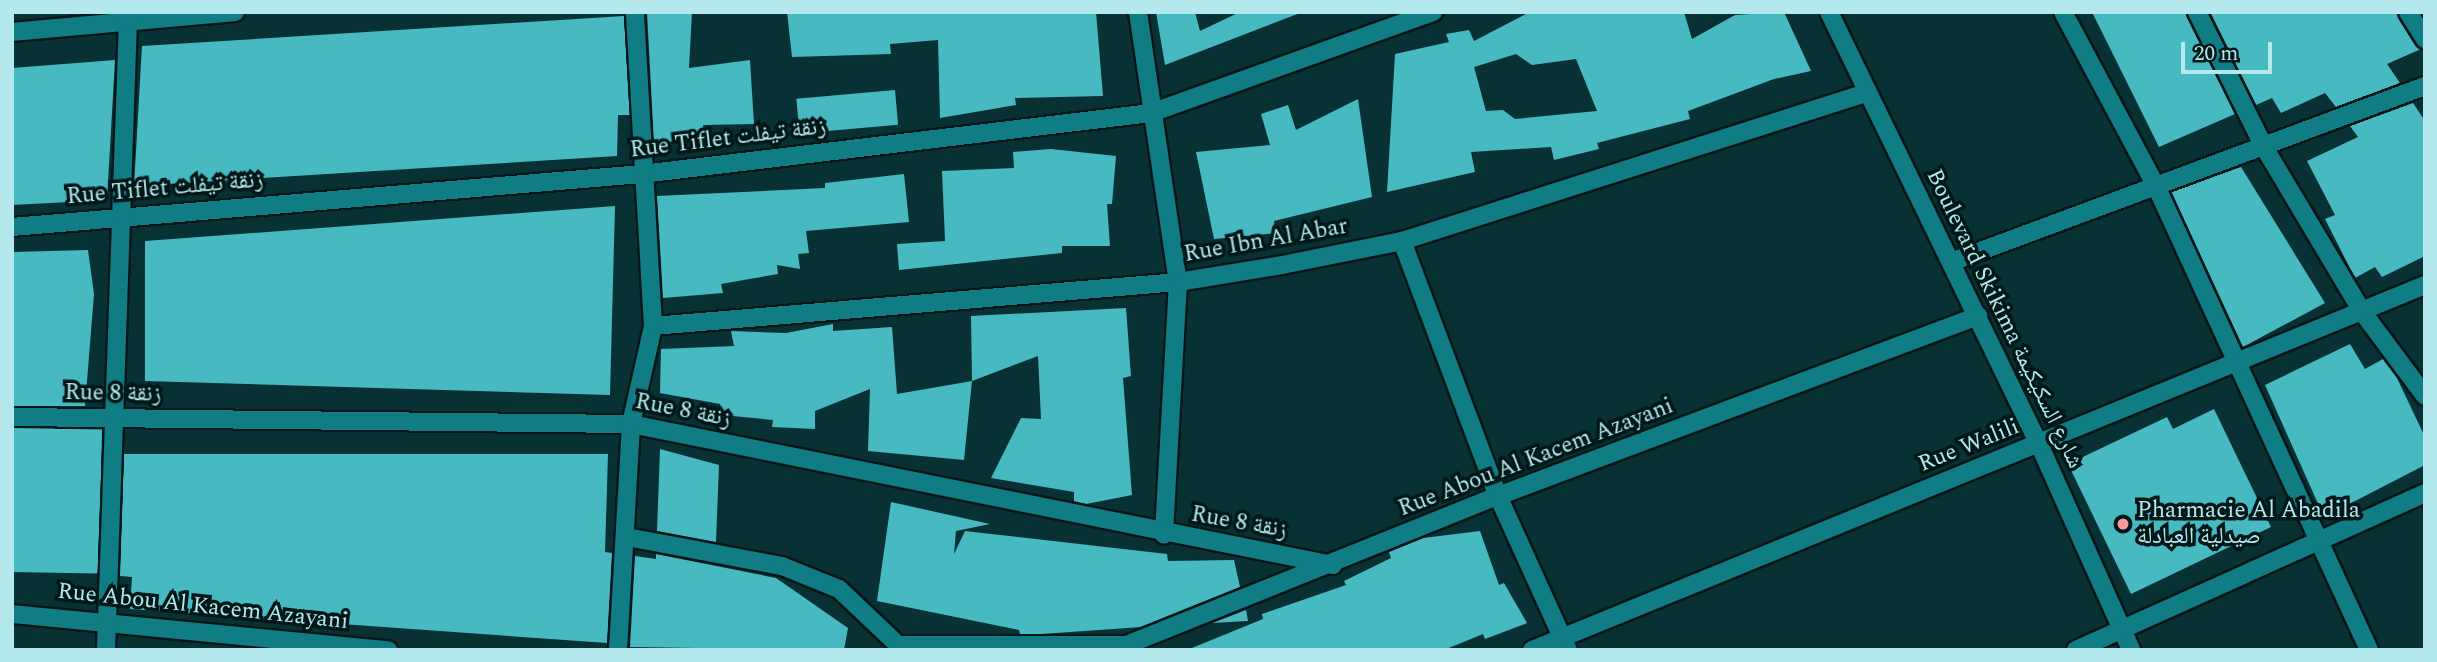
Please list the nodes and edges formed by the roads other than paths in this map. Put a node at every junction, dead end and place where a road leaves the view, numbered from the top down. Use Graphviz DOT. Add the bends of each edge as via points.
graph roads {
  1 [pos="235,12"];
  2 [pos="635,12"];
  3 [pos="1138,12"];
  4 [pos="1433,12"];
  5 [pos="1829,12"];
  6 [pos="2063,12"];
  7 [pos="2197,12"];
  8 [pos="2408,12"];
  9 [pos="130,16"];
  10 [pos="12,32"];
  11 [pos="2425,39"];
  12 [pos="2425,86"];
  13 [pos="1866,93"];
  14 [pos="1152,113"];
  15 [pos="2264,147"];
  16 [pos="642,174"];
  17 [pos="2156,186"];
  18 [pos="121,218"];
  19 [pos="12,227"];
  20 [pos="1402,241"];
  21 [pos="1951,262"];
  22 [pos="1178,282"];
  23 [pos="2425,285"];
  24 [pos="2361,310"];
  25 [pos="1978,316"];
  26 [pos="653,326"];
  27 [pos="2238,363"];
  28 [pos="2425,396"];
  29 [pos="12,417"];
  30 [pos="114,419"];
  31 [pos="631,424"];
  32 [pos="2039,444"];
  33 [pos="2425,493"];
  34 [pos="1498,496"];
  35 [pos="1164,535"];
  36 [pos="627,537"];
  37 [pos="2319,541"];
  38 [pos="1333,565"];
  39 [pos="12,614"];
  40 [pos="107,622"];
  41 [pos="2122,629"];
  42 [pos="1565,643"];
  43 [pos="959,646"];
  44 [pos="1120,647"];
  45 [pos="898,648"];
  46 [pos="106,650"];
  47 [pos="388,650"];
  48 [pos="618,650"];
  49 [pos="1532,650"];
  50 [pos="2076,650"];
  51 [pos="2131,650"];
  52 [pos="2369,650"];
  1 -- 9 [label="street"];
  2 -- 16 [label="street"];
  3 -- 14 [label="street"];
  4 -- 14 [label="street, Rue Tiflet زنقة تيفلت"];
  5 -- 13 [label="street, Boulevard Skikima شارع السكيكيمة"];
  6 -- 17 [label="street"];
  7 -- 15 [label="street"];
  8 -- 11 [label="street"];
  9 -- 10 [label="street"];
  9 -- 18 [label="street"];
  12 -- 15 [label="street"];
  13 -- 20 [label="street, Rue Ibn Al Abar"];
  13 -- 21 [label="street, Boulevard Skikima شارع السكيكيمة"];
  14 -- 16 [label="street, Rue Tiflet زنقة تيفلت"];
  14 -- 22 [label="street"];
  15 -- 17 [label="street"];
  15 -- 24 [label="street"];
  16 -- 18 [label="street, Rue Tiflet زنقة تيفلت"];
  16 -- 26 [label="street"];
  17 -- 21 [label="street"];
  17 -- 27 [label="street"];
  18 -- 19 [label="street, Rue Tiflet زنقة تيفلت"];
  18 -- 30 [label="street"];
  20 -- 22 [label="street, Rue Ibn Al Abar"];
  20 -- 34 [label="street"];
  21 -- 25 [label="street, Boulevard Skikima شارع السكيكيمة"];
  22 -- 26 [label="street, Rue Ibn Al Abar"];
  22 -- 35 [label="street"];
  23 -- 24 [label="street, Rue Walili"];
  24 -- 27 [label="street, Rue Walili"];
  24 -- 28 [label="street"];
  25 -- 32 [label="street, Boulevard Skikima شارع السكيكيمة"];
  25 -- 34 [label="street, Rue Abou Al Kacem Azayani"];
  26 -- 31 [label="street"];
  27 -- 32 [label="street, Rue Walili"];
  27 -- 37 [label="street"];
  29 -- 30 [label="street, Rue 8 زنقة"];
  30 -- 31 [label="street, Rue 8 زنقة"];
  30 -- 40 [label="street"];
  31 -- 35 [label="street, Rue 8 زنقة"];
  31 -- 36 [label="street"];
  32 -- 41 [label="street, Boulevard Skikima شارع السكيكيمة"];
  32 -- 42 [label="street, Rue Walili"];
  33 -- 37 [label="street"];
  34 -- 38 [label="street, Rue Abou Al Kacem Azayani"];
  34 -- 42 [label="street"];
  35 -- 38 [label="street, Rue 8 زنقة"];
  36 -- 45 [label="street" via="782,566 839,589"];
  36 -- 48 [label="street"];
  37 -- 41 [label="street"];
  37 -- 52 [label="street"];
  38 -- 44 [label="street, Rue Abou Al Kacem Azayani"];
  39 -- 40 [label="street, Rue Abou Al Kacem Azayani"];
  40 -- 46 [label="street"];
  40 -- 47 [label="street, Rue Abou Al Kacem Azayani"];
  41 -- 50 [label="street"];
  41 -- 51 [label="street, Boulevard Skikima شارع السكيكيمة"];
  42 -- 49 [label="street, Rue Walili"];
  43 -- 44 [label="street"];
  43 -- 45 [label="street"];
}
